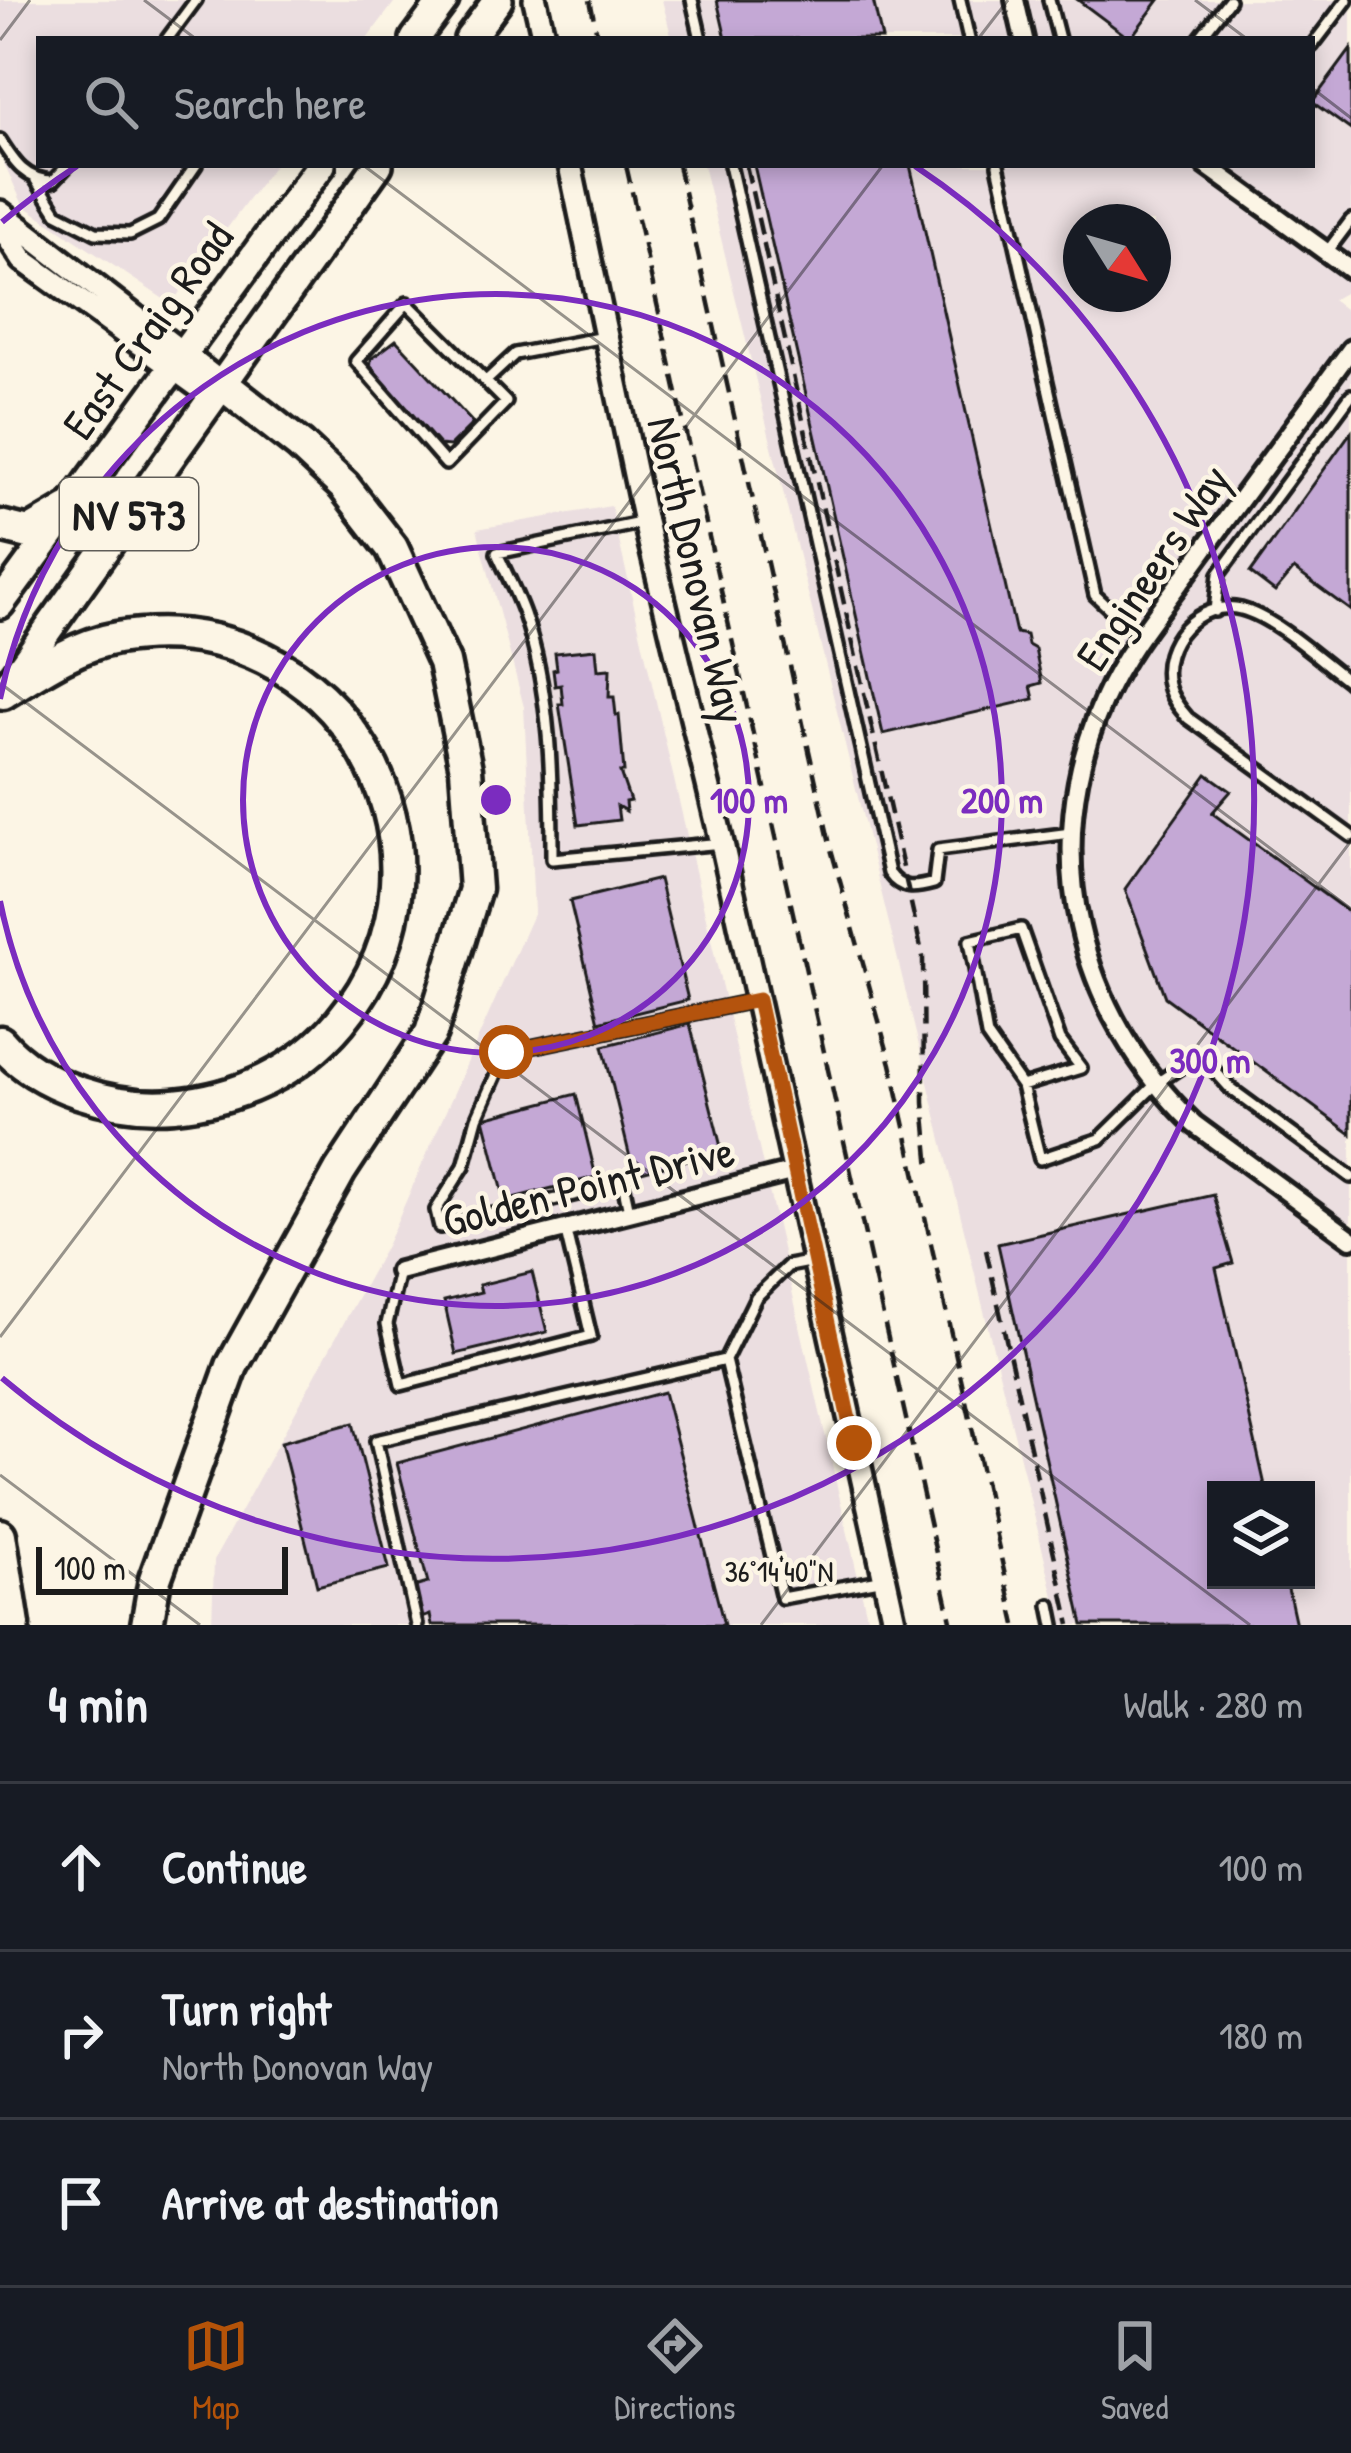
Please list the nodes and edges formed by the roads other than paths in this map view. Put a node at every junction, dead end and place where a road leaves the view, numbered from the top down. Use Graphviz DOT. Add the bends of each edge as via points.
graph roads {
  1 [pos="196,0"];
  2 [pos="444,0"];
  3 [pos="536,0"];
  4 [pos="692,0"];
  5 [pos="960,0"];
  6 [pos="1016,0"];
  7 [pos="1049,0"];
  8 [pos="1229,0"];
  9 [pos="1347,0"];
  10 [pos="497,1"];
  11 [pos="169,36"];
  12 [pos="417,36"];
  13 [pos="471,36"];
  14 [pos="543,36"];
  15 [pos="700,36"];
  16 [pos="968,36"];
  17 [pos="1023,36"];
  18 [pos="1058,36"];
  19 [pos="1201,36"];
  20 [pos="1315,42"];
  21 [pos="0,140"];
  22 [pos="65,168"];
  23 [pos="194,168"];
  24 [pos="319,168"];
  25 [pos="376,168"];
  26 [pos="571,168"];
  27 [pos="731,168"];
  28 [pos="999,168"];
  29 [pos="1216,168"];
  30 [pos="36,180"];
  31 [pos="0,212"];
  32 [pos="1351,220"];
  33 [pos="0,225"];
  34 [pos="1327,252"];
  35 [pos="1351,269"];
  36 [pos="604,337"];
  37 [pos="1351,349"];
  38 [pos="177,360"];
  39 [pos="486,381"];
  40 [pos="217,390"];
  41 [pos="1351,394"];
  42 [pos="68,510"];
  43 [pos="645,522"];
  44 [pos="0,526"];
  45 [pos="0,604"];
  46 [pos="1215,610"];
  47 [pos="1154,618"];
  48 [pos="1178,636"];
  49 [pos="1140,637"];
  50 [pos="1351,683"];
  51 [pos="2,695"];
  52 [pos="1071,833"];
  53 [pos="1351,836"];
  54 [pos="722,843"];
  55 [pos="758,1000"];
  56 [pos="0,1042"];
  57 [pos="1156,1083"];
  58 [pos="1022,1085"];
  59 [pos="795,1171"];
  60 [pos="1351,1177"];
  61 [pos="629,1211"];
  62 [pos="565,1228"];
  63 [pos="1351,1239"];
  64 [pos="814,1261"];
  65 [pos="399,1271"];
  66 [pos="725,1360"];
  67 [pos="0,1535"];
  68 [pos="885,1579"];
  69 [pos="1050,1605"];
  70 [pos="14,1625"];
  71 [pos="147,1625"];
  72 [pos="417,1625"];
  73 [pos="895,1625"];
  74 [pos="1054,1625"];
  1 -- 11 [label="lane"];
  2 -- 12 [label="main road"];
  3 -- 14 [label="street"];
  4 -- 15 [label="lane"];
  5 -- 16 [label="lane"];
  6 -- 17 [label="street"];
  7 -- 18 [label="lane"];
  8 -- 19 [label="lane"];
  9 -- 20 [label="lane"];
  10 -- 13 [label="main road"];
  21 -- 30 [label="lane"];
  22 -- 30 [label="lane" via="53,181"];
  23 -- 30 [label="lane" via="158,220 130,234 96,233 57,213"];
  24 -- 38 [label="main road, East Craig Road / NV 573"];
  25 -- 40 [label="main road, East Craig Road / NV 573"];
  26 -- 36 [label="street, North Donovan Way"];
  27 -- 52 [label="lane" via="889,873 916,889 934,883 938,850"];
  28 -- 49 [label="lane" via="1095,595"];
  29 -- 34 [label="street"];
  31 -- 38 [label="street"];
  32 -- 34 [label="lane"];
  33 -- 38 [label="street" via="23,260"];
  34 -- 35 [label="street"];
  36 -- 39 [label="lane" via="514,354"];
  36 -- 43 [label="street, North Donovan Way"];
  37 -- 47 [label="street, Engineers Way"];
  38 -- 40 [label="street"];
  38 -- 42 [label="main road, East Craig Road / NV 573"];
  39 -- 39 [label="lane" via="407,303 356,361 446,464 506,402"];
  40 -- 51 [label="main road, East Craig Road / NV 573"];
  40 -- 71 [label="highway" via="300,445 392,548 444,662 466,769 475,889 431,1033 340,1171 232,1366 155,1579"];
  41 -- 46 [label="lane" via="1219,574"];
  42 -- 44 [label="highway" via="29,533"];
  42 -- 45 [label="main road, East Craig Road / NV 573"];
  43 -- 54 [label="street, North Donovan Way"];
  43 -- 54 [label="lane" via="497,554 525,616 544,705 552,860"];
  46 -- 48 [label="lane"];
  46 -- 50 [label="lane" via="1264,619"];
  47 -- 48 [label="lane"];
  47 -- 49 [label="street, Engineers Way"];
  48 -- 53 [label="lane" via="1167,683 1188,718"];
  49 -- 52 [label="street, Engineers Way" via="1105,696 1083,756"];
  51 -- 56 [label="highway" via="52,662 115,638 186,634 241,647 314,689 354,732 388,801 397,851 396,902 366,991 320,1045 258,1085 190,1104 104,1100 34,1070"];
  52 -- 57 [label="street, Engineers Way" via="1077,919 1101,997"];
  54 -- 55 [label="street, North Donovan Way"];
  55 -- 59 [label="street, North Donovan Way"];
  55 -- 61 [label="lane" via="506,1052 464,1166 436,1210 440,1227 623,1183"];
  57 -- 58 [label="lane" via="1100,1139 1040,1159"];
  57 -- 60 [label="lane" via="1194,1058 1204,1060"];
  57 -- 63 [label="street, Engineers Way" via="1194,1124"];
  58 -- 58 [label="lane" via="987,1036 970,941 1021,929 1060,1040 1081,1068"];
  59 -- 61 [label="street, Golden Point Drive"];
  59 -- 64 [label="street, North Donovan Way"];
  61 -- 62 [label="street, Golden Point Drive"];
  62 -- 65 [label="street, Golden Point Drive"];
  62 -- 65 [label="lane" via="591,1336 401,1385 387,1324"];
  64 -- 66 [label="lane" via="788,1266 756,1297"];
  64 -- 68 [label="street, North Donovan Way"];
  66 -- 68 [label="lane" via="782,1598"];
  66 -- 72 [label="lane" via="376,1441"];
  67 -- 70 [label="highway"];
  68 -- 73 [label="street, North Donovan Way"];
  69 -- 74 [label="lane"];
}
